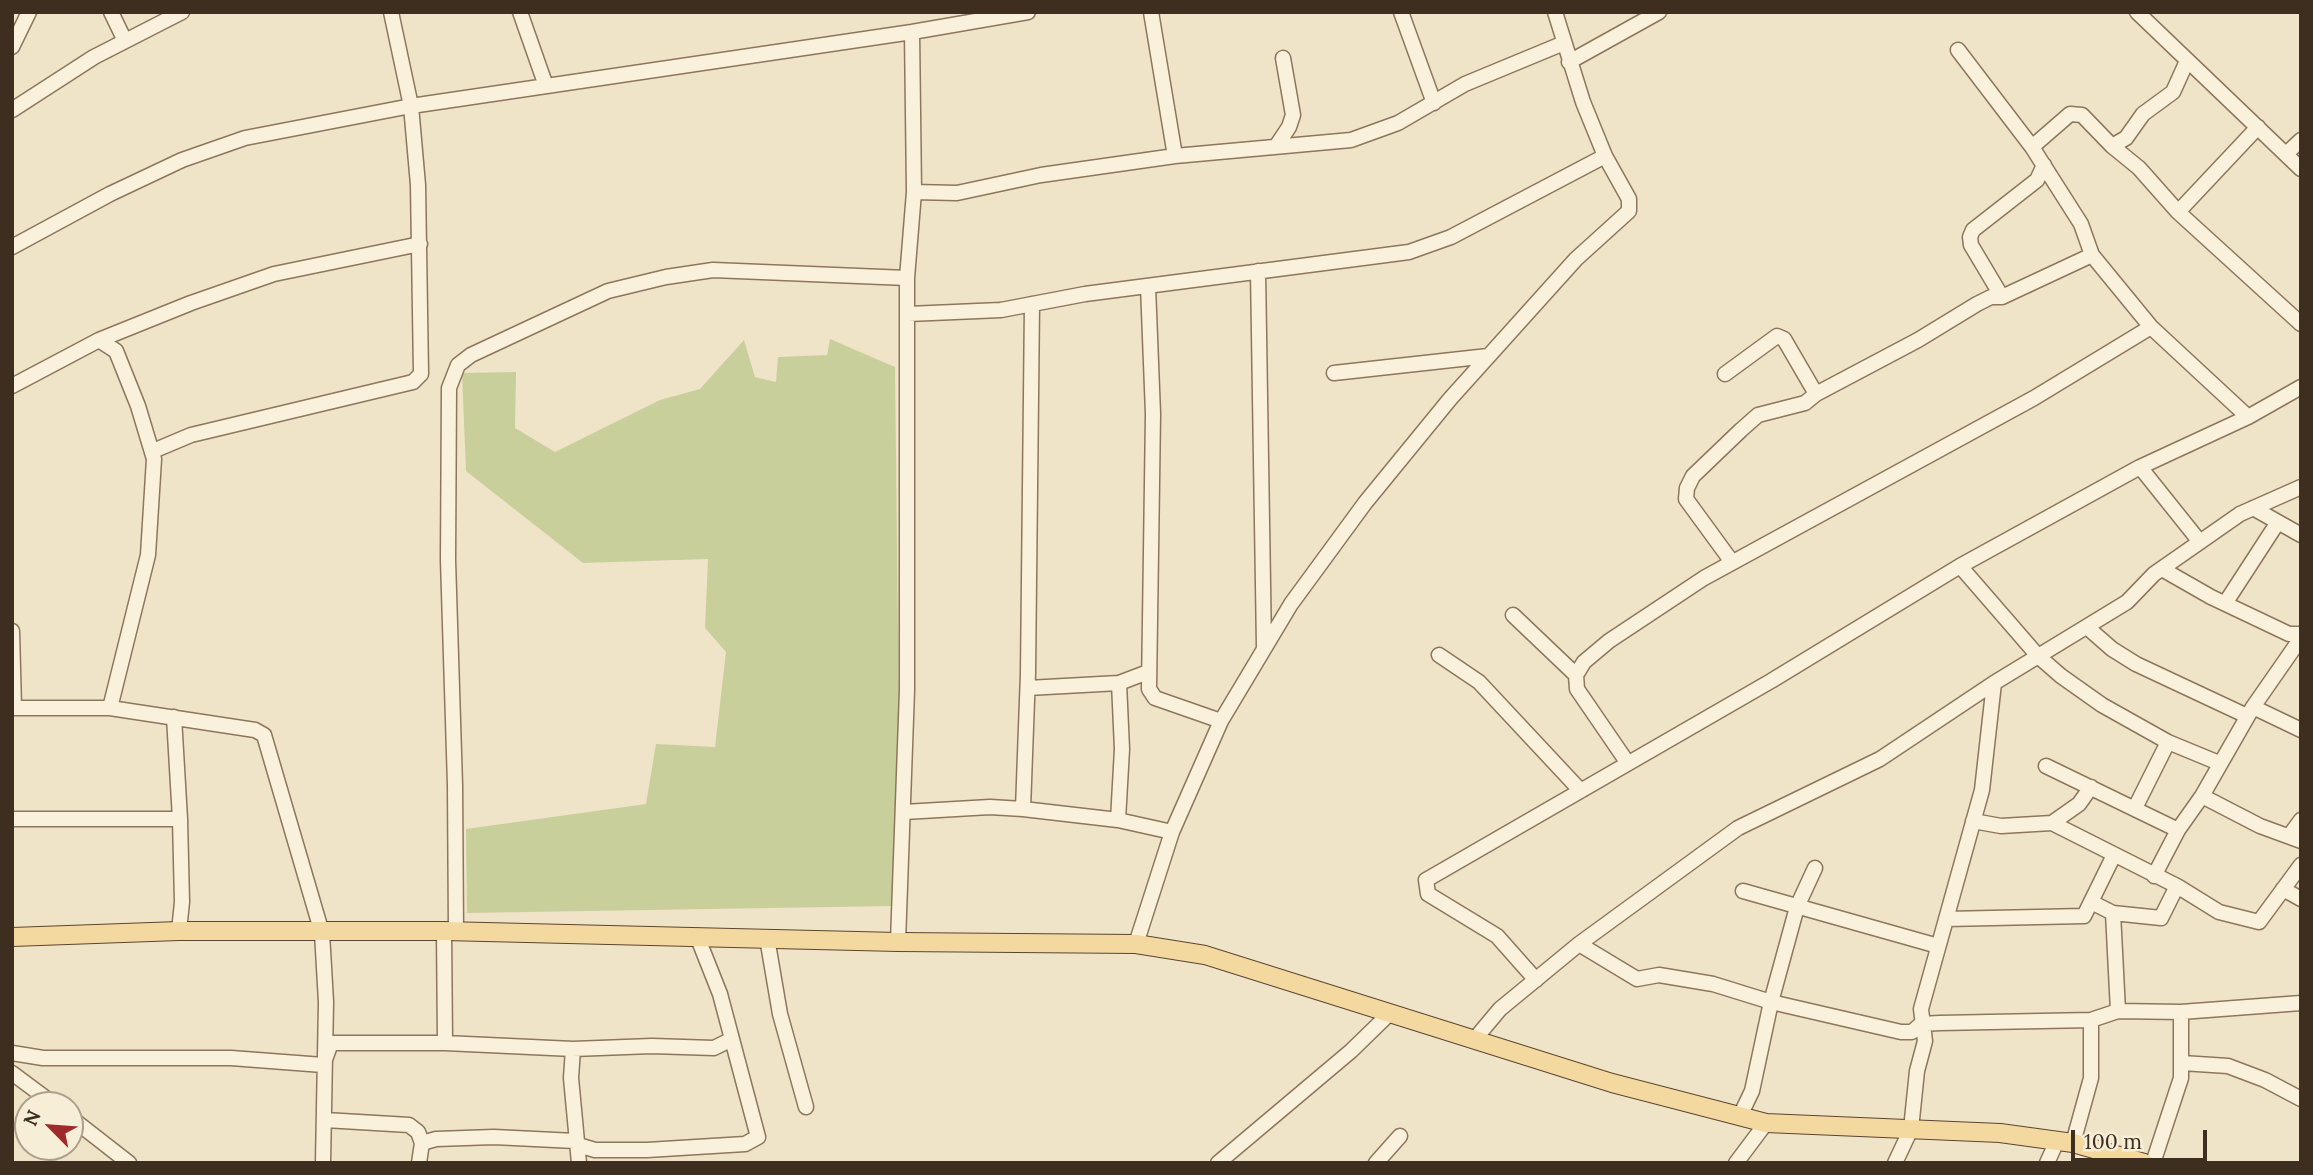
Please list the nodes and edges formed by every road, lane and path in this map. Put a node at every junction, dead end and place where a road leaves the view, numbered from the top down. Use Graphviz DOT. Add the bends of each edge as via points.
graph roads {
  1 [pos="29,12"];
  2 [pos="111,12"];
  3 [pos="182,12"];
  4 [pos="391,12"];
  5 [pos="520,12"];
  6 [pos="1028,12"];
  7 [pos="1151,12"];
  8 [pos="1401,12"];
  9 [pos="1555,12"];
  10 [pos="1659,12"];
  11 [pos="2137,12"];
  12 [pos="912,32"];
  13 [pos="125,41"];
  14 [pos="1564,43"];
  15 [pos="12,47"];
  16 [pos="1958,50"];
  17 [pos="1283,58"];
  18 [pos="2187,61"];
  19 [pos="1569,62"];
  20 [pos="546,86"];
  21 [pos="1434,103"];
  22 [pos="411,106"];
  23 [pos="12,110"];
  24 [pos="2258,127"];
  25 [pos="2301,139"];
  26 [pos="1277,145"];
  27 [pos="2112,146"];
  28 [pos="2032,147"];
  29 [pos="2286,154"];
  30 [pos="1175,156"];
  31 [pos="1605,156"];
  32 [pos="2044,165"];
  33 [pos="2301,169"];
  34 [pos="914,192"];
  35 [pos="2178,212"];
  36 [pos="420,244"];
  37 [pos="12,247"];
  38 [pos="2092,256"];
  39 [pos="1258,271"];
  40 [pos="906,278"];
  41 [pos="1148,286"];
  42 [pos="2002,297"];
  43 [pos="1032,304"];
  44 [pos="908,314"];
  45 [pos="2301,324"];
  46 [pos="2151,327"];
  47 [pos="122,331"];
  48 [pos="99,340"];
  49 [pos="116,351"];
  50 [pos="1488,356"];
  51 [pos="1334,373"];
  52 [pos="1725,374"];
  53 [pos="12,386"];
  54 [pos="2301,387"];
  55 [pos="1815,394"];
  56 [pos="2248,417"];
  57 [pos="153,452"];
  58 [pos="2140,467"];
  59 [pos="2301,487"];
  60 [pos="2253,508"];
  61 [pos="2278,522"];
  62 [pos="2301,535"];
  63 [pos="2200,542"];
  64 [pos="1732,562"];
  65 [pos="1960,566"];
  66 [pos="2162,569"];
  67 [pos="2226,602"];
  68 [pos="1513,615"];
  69 [pos="2088,628"];
  70 [pos="12,631"];
  71 [pos="2301,636"];
  72 [pos="1264,647"];
  73 [pos="1439,655"];
  74 [pos="2038,656"];
  75 [pos="1148,672"];
  76 [pos="1576,675"];
  77 [pos="1119,682"];
  78 [pos="1994,683"];
  79 [pos="1028,688"];
  80 [pos="13,708"];
  81 [pos="110,708"];
  82 [pos="2250,711"];
  83 [pos="174,717"];
  84 [pos="1221,721"];
  85 [pos="2301,730"];
  86 [pos="2168,742"];
  87 [pos="1627,762"];
  88 [pos="2218,763"];
  89 [pos="2046,766"];
  90 [pos="2091,787"];
  91 [pos="1579,789"];
  92 [pos="2202,796"];
  93 [pos="2135,808"];
  94 [pos="1023,809"];
  95 [pos="904,812"];
  96 [pos="12,819"];
  97 [pos="180,819"];
  98 [pos="1118,820"];
  99 [pos="2301,820"];
  100 [pos="1973,821"];
  101 [pos="2052,823"];
  102 [pos="2178,830"];
  103 [pos="1172,832"];
  104 [pos="2295,838"];
  105 [pos="2114,855"];
  106 [pos="2301,865"];
  107 [pos="1815,868"];
  108 [pos="2154,876"];
  109 [pos="2177,886"];
  110 [pos="2283,889"];
  111 [pos="1743,891"];
  112 [pos="2301,899"];
  113 [pos="2091,902"];
  114 [pos="1797,907"];
  115 [pos="2113,913"];
  116 [pos="1946,919"];
  117 [pos="180,931"];
  118 [pos="450,931"];
  119 [pos="322,933"];
  120 [pos="697,936"];
  121 [pos="12,937"];
  122 [pos="767,938"];
  123 [pos="898,942"];
  124 [pos="1136,944"];
  125 [pos="1579,944"];
  126 [pos="1938,947"];
  127 [pos="1536,980"];
  128 [pos="1771,1002"];
  129 [pos="2301,1003"];
  130 [pos="2118,1011"];
  131 [pos="2181,1012"];
  132 [pos="1388,1015"];
  133 [pos="2091,1020"];
  134 [pos="1921,1024"];
  135 [pos="732,1039"];
  136 [pos="1474,1040"];
  137 [pos="445,1044"];
  138 [pos="573,1049"];
  139 [pos="12,1053"];
  140 [pos="2182,1063"];
  141 [pos="323,1065"];
  142 [pos="12,1073"];
  143 [pos="36,1091"];
  144 [pos="2301,1099"];
  145 [pos="806,1107"];
  146 [pos="1740,1116"];
  147 [pos="325,1120"];
  148 [pos="1766,1123"];
  149 [pos="84,1128"];
  150 [pos="1911,1129"];
  151 [pos="1400,1136"];
  152 [pos="2065,1142"];
  153 [pos="422,1143"];
  154 [pos="576,1143"];
  155 [pos="129,1163"];
  156 [pos="323,1163"];
  157 [pos="419,1163"];
  158 [pos="579,1163"];
  159 [pos="1218,1163"];
  160 [pos="1376,1163"];
  161 [pos="1735,1163"];
  162 [pos="1895,1163"];
  163 [pos="2047,1163"];
  164 [pos="2144,1163"];
  165 [pos="2153,1163"];
  1 -- 15 [label="street"];
  2 -- 13 [label="street"];
  3 -- 13 [label="street"];
  4 -- 22 [label="street"];
  5 -- 20 [label="street"];
  6 -- 12 [label="street"];
  7 -- 30 [label="street"];
  8 -- 21 [label="street"];
  9 -- 14 [label="street"];
  10 -- 19 [label="street"];
  11 -- 18 [label="street"];
  12 -- 20 [label="street"];
  12 -- 34 [label="street"];
  13 -- 23 [label="street"];
  14 -- 19 [label="street"];
  14 -- 21 [label="street" via="1465,84"];
  16 -- 28 [label="street"];
  17 -- 26 [label="street" via="1293,115"];
  18 -- 24 [label="street"];
  18 -- 27 [label="street" via="2173,92"];
  19 -- 31 [label="street"];
  20 -- 22 [label="street"];
  21 -- 26 [label="street" via="1351,140"];
  22 -- 36 [label="street"];
  22 -- 37 [label="street" via="246,138 182,160"];
  24 -- 29 [label="street"];
  24 -- 35 [label="street"];
  25 -- 29 [label="street"];
  26 -- 30 [label="street"];
  27 -- 28 [label="street" via="2091,121 2070,114"];
  27 -- 35 [label="street" via="2139,168"];
  28 -- 32 [label="street"];
  29 -- 33 [label="street"];
  30 -- 34 [label="street" via="1041,174 957,193"];
  31 -- 39 [label="street" via="1424,248"];
  31 -- 50 [label="street" via="1629,200 1629,211 1576,259"];
  32 -- 38 [label="street" via="2081,224"];
  32 -- 42 [label="street" via="2037,180 1970,237"];
  34 -- 40 [label="street"];
  35 -- 45 [label="street"];
  36 -- 47 [label="street" via="274,274"];
  36 -- 57 [label="street" via="422,371 416,380 191,435"];
  38 -- 42 [label="street"];
  38 -- 46 [label="street"];
  39 -- 41 [label="street"];
  39 -- 72 [label="street"];
  40 -- 44 [label="street"];
  40 -- 118 [label="street" via="713,270 666,277 608,291 458,365 449,388"];
  41 -- 43 [label="street"];
  41 -- 75 [label="street" via="1153,402"];
  42 -- 55 [label="street" via="1977,304"];
  43 -- 44 [label="street"];
  43 -- 79 [label="street"];
  44 -- 95 [label="street"];
  46 -- 56 [label="street"];
  46 -- 64 [label="street" via="2034,398"];
  47 -- 48 [label="street"];
  47 -- 49 [label="street"];
  48 -- 49 [label="street"];
  48 -- 53 [label="street"];
  49 -- 57 [label="street"];
  50 -- 51 [label="street"];
  50 -- 72 [label="street" via="1365,503"];
  52 -- 55 [label="street" via="1777,336 1784,339"];
  54 -- 56 [label="street"];
  55 -- 64 [label="street" via="1805,403 1758,415 1693,476 1687,488 1686,499"];
  56 -- 58 [label="street"];
  57 -- 81 [label="street" via="148,555"];
  58 -- 63 [label="street"];
  58 -- 65 [label="street"];
  59 -- 60 [label="street"];
  60 -- 61 [label="street"];
  60 -- 63 [label="street"];
  61 -- 62 [label="street"];
  61 -- 67 [label="street"];
  63 -- 66 [label="street"];
  64 -- 76 [label="street" via="1609,641"];
  65 -- 74 [label="street"];
  65 -- 87 [label="street"];
  66 -- 67 [label="street"];
  66 -- 69 [label="street" via="2127,602"];
  67 -- 71 [label="street"];
  68 -- 76 [label="street"];
  69 -- 74 [label="street"];
  69 -- 82 [label="street" via="2136,664"];
  70 -- 80 [label="street"];
  71 -- 82 [label="street"];
  72 -- 84 [label="street"];
  73 -- 91 [label="street" via="1479,682"];
  74 -- 78 [label="street"];
  74 -- 86 [label="street" via="2102,705"];
  75 -- 77 [label="street"];
  75 -- 84 [label="street" via="1155,698"];
  76 -- 87 [label="street" via="1577,689"];
  77 -- 79 [label="street"];
  77 -- 98 [label="street"];
  78 -- 100 [label="street" via="1982,790"];
  78 -- 125 [label="street" via="1881,759 1738,828"];
  79 -- 94 [label="street"];
  80 -- 81 [label="street"];
  81 -- 83 [label="street"];
  82 -- 85 [label="street"];
  82 -- 88 [label="street"];
  83 -- 97 [label="street"];
  83 -- 119 [label="street" via="264,735"];
  84 -- 103 [label="street"];
  86 -- 88 [label="street"];
  86 -- 93 [label="street"];
  87 -- 91 [label="street"];
  88 -- 92 [label="street"];
  89 -- 90 [label="street"];
  90 -- 93 [label="street"];
  90 -- 101 [label="street" via="2079,804"];
  91 -- 127 [label="street" via="1430,876 1425,884 1428,894 1497,936"];
  92 -- 102 [label="street"];
  92 -- 104 [label="street"];
  93 -- 102 [label="street"];
  94 -- 95 [label="street"];
  94 -- 98 [label="street"];
  95 -- 123 [label="street"];
  96 -- 97 [label="street"];
  97 -- 117 [label="street"];
  98 -- 103 [label="street"];
  99 -- 104 [label="street"];
  100 -- 101 [label="street"];
  100 -- 116 [label="street"];
  101 -- 105 [label="street"];
  102 -- 108 [label="street"];
  103 -- 124 [label="street"];
  105 -- 108 [label="street"];
  105 -- 113 [label="street"];
  106 -- 110 [label="street"];
  107 -- 114 [label="street"];
  108 -- 109 [label="street"];
  109 -- 110 [label="street" via="2219,912 2259,922"];
  109 -- 115 [label="street" via="2161,918"];
  110 -- 112 [label="street"];
  111 -- 114 [label="street"];
  113 -- 115 [label="street"];
  113 -- 116 [label="street" via="2084,916"];
  114 -- 126 [label="street"];
  114 -- 128 [label="street"];
  115 -- 130 [label="street"];
  116 -- 126 [label="street"];
  117 -- 119 [label="main road"];
  117 -- 121 [label="main road"];
  118 -- 119 [label="main road"];
  118 -- 120 [label="main road"];
  118 -- 137 [label="street"];
  119 -- 141 [label="street"];
  120 -- 122 [label="main road"];
  120 -- 135 [label="street"];
  122 -- 123 [label="main road"];
  122 -- 145 [label="street" via="780,1014"];
  123 -- 124 [label="main road"];
  124 -- 132 [label="main road" via="1205,956"];
  125 -- 127 [label="street"];
  125 -- 128 [label="street" via="1637,979 1659,975 1713,984"];
  126 -- 134 [label="street"];
  127 -- 136 [label="street" via="1500,1009"];
  128 -- 134 [label="street" via="1901,1032 1912,1032"];
  128 -- 146 [label="street" via="1752,1091"];
  129 -- 131 [label="street"];
  130 -- 131 [label="street"];
  130 -- 133 [label="street"];
  131 -- 140 [label="street"];
  132 -- 136 [label="main road"];
  132 -- 159 [label="street"];
  133 -- 134 [label="street"];
  133 -- 152 [label="street" via="2091,1078"];
  134 -- 150 [label="street" via="1925,1041"];
  135 -- 138 [label="street" via="714,1048"];
  135 -- 154 [label="street" via="756,1140 647,1150 595,1150"];
  136 -- 146 [label="main road"];
  137 -- 138 [label="street"];
  137 -- 141 [label="street" via="331,1043"];
  138 -- 154 [label="street"];
  139 -- 141 [label="street" via="43,1058 230,1058"];
  140 -- 144 [label="street" via="2228,1066"];
  140 -- 165 [label="street"];
  141 -- 147 [label="street"];
  142 -- 143 [label="street"];
  146 -- 148 [label="main road"];
  147 -- 153 [label="street" via="409,1125"];
  147 -- 156 [label="street"];
  148 -- 150 [label="main road"];
  148 -- 161 [label="street"];
  149 -- 155 [label="street"];
  150 -- 152 [label="main road" via="1959,1129"];
  150 -- 162 [label="street"];
  151 -- 160 [label="street"];
  152 -- 163 [label="street"];
  152 -- 164 [label="main road"];
  153 -- 154 [label="street" via="494,1137"];
  153 -- 157 [label="street"];
  154 -- 158 [label="street"];
}
